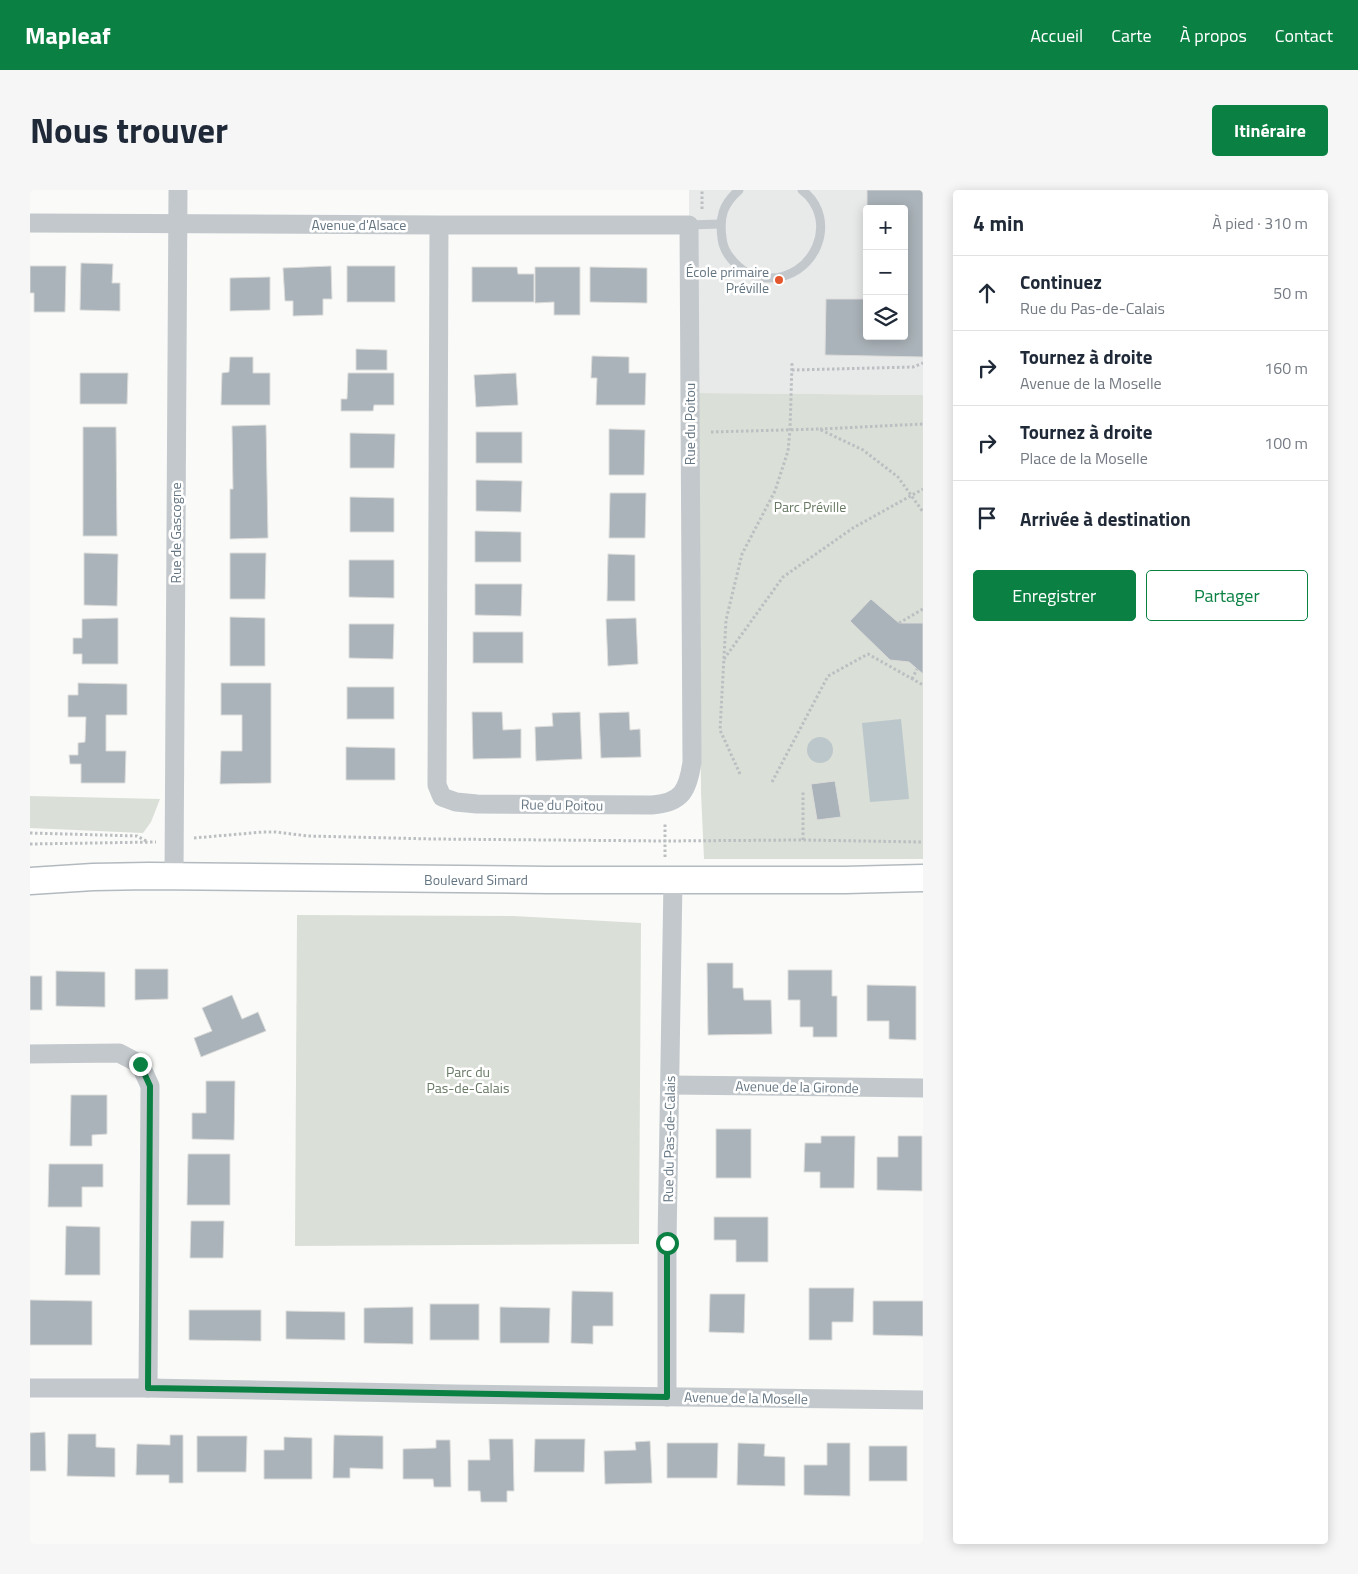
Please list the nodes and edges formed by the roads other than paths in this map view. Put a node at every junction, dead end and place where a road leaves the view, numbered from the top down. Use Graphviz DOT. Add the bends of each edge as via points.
graph roads {
  1 [pos="178,190"];
  2 [pos="739,190"];
  3 [pos="802,190"];
  4 [pos="30,223"];
  5 [pos="178,224"];
  6 [pos="689,224"];
  7 [pos="720,224"];
  8 [pos="439,225"];
  9 [pos="669,872"];
  10 [pos="174,876"];
  11 [pos="923,878"];
  12 [pos="30,881"];
  13 [pos="30,1054"];
  14 [pos="670,1086"];
  15 [pos="923,1088"];
  16 [pos="30,1388"];
  17 [pos="148,1388"];
  18 [pos="667,1397"];
  19 [pos="923,1400"];
  1 -- 5 [label="street, Rue de Gascogne"];
  2 -- 7 [label="lane" via="731,197"];
  3 -- 7 [label="lane" via="815,204 820,220 820,237 805,266 791,275 774,279 742,270 730,259 722,244"];
  4 -- 5 [label="street, Avenue d'Alsace"];
  5 -- 8 [label="street, Avenue d'Alsace"];
  5 -- 10 [label="street, Rue de Gascogne"];
  6 -- 7 [label="lane"];
  6 -- 8 [label="street, Avenue d'Alsace"];
  6 -- 8 [label="street, Rue du Poitou" via="692,762 686,787 678,798 652,806 456,802 442,797 437,784"];
  9 -- 10 [label="main road, Boulevard Simard" via="418,880"];
  9 -- 11 [label="main road, Boulevard Simard" via="846,880"];
  9 -- 14 [label="street, Rue du Pas-de-Calais"];
  10 -- 12 [label="main road, Boulevard Simard"];
  13 -- 17 [label="street" via="118,1053 140,1064 150,1086"];
  14 -- 15 [label="street, Avenue de la Gironde"];
  14 -- 18 [label="street, Rue du Pas-de-Calais"];
  16 -- 17 [label="street, Avenue de la Moselle"];
  17 -- 18 [label="street, Avenue de la Moselle"];
  18 -- 19 [label="street, Avenue de la Moselle"];
}
